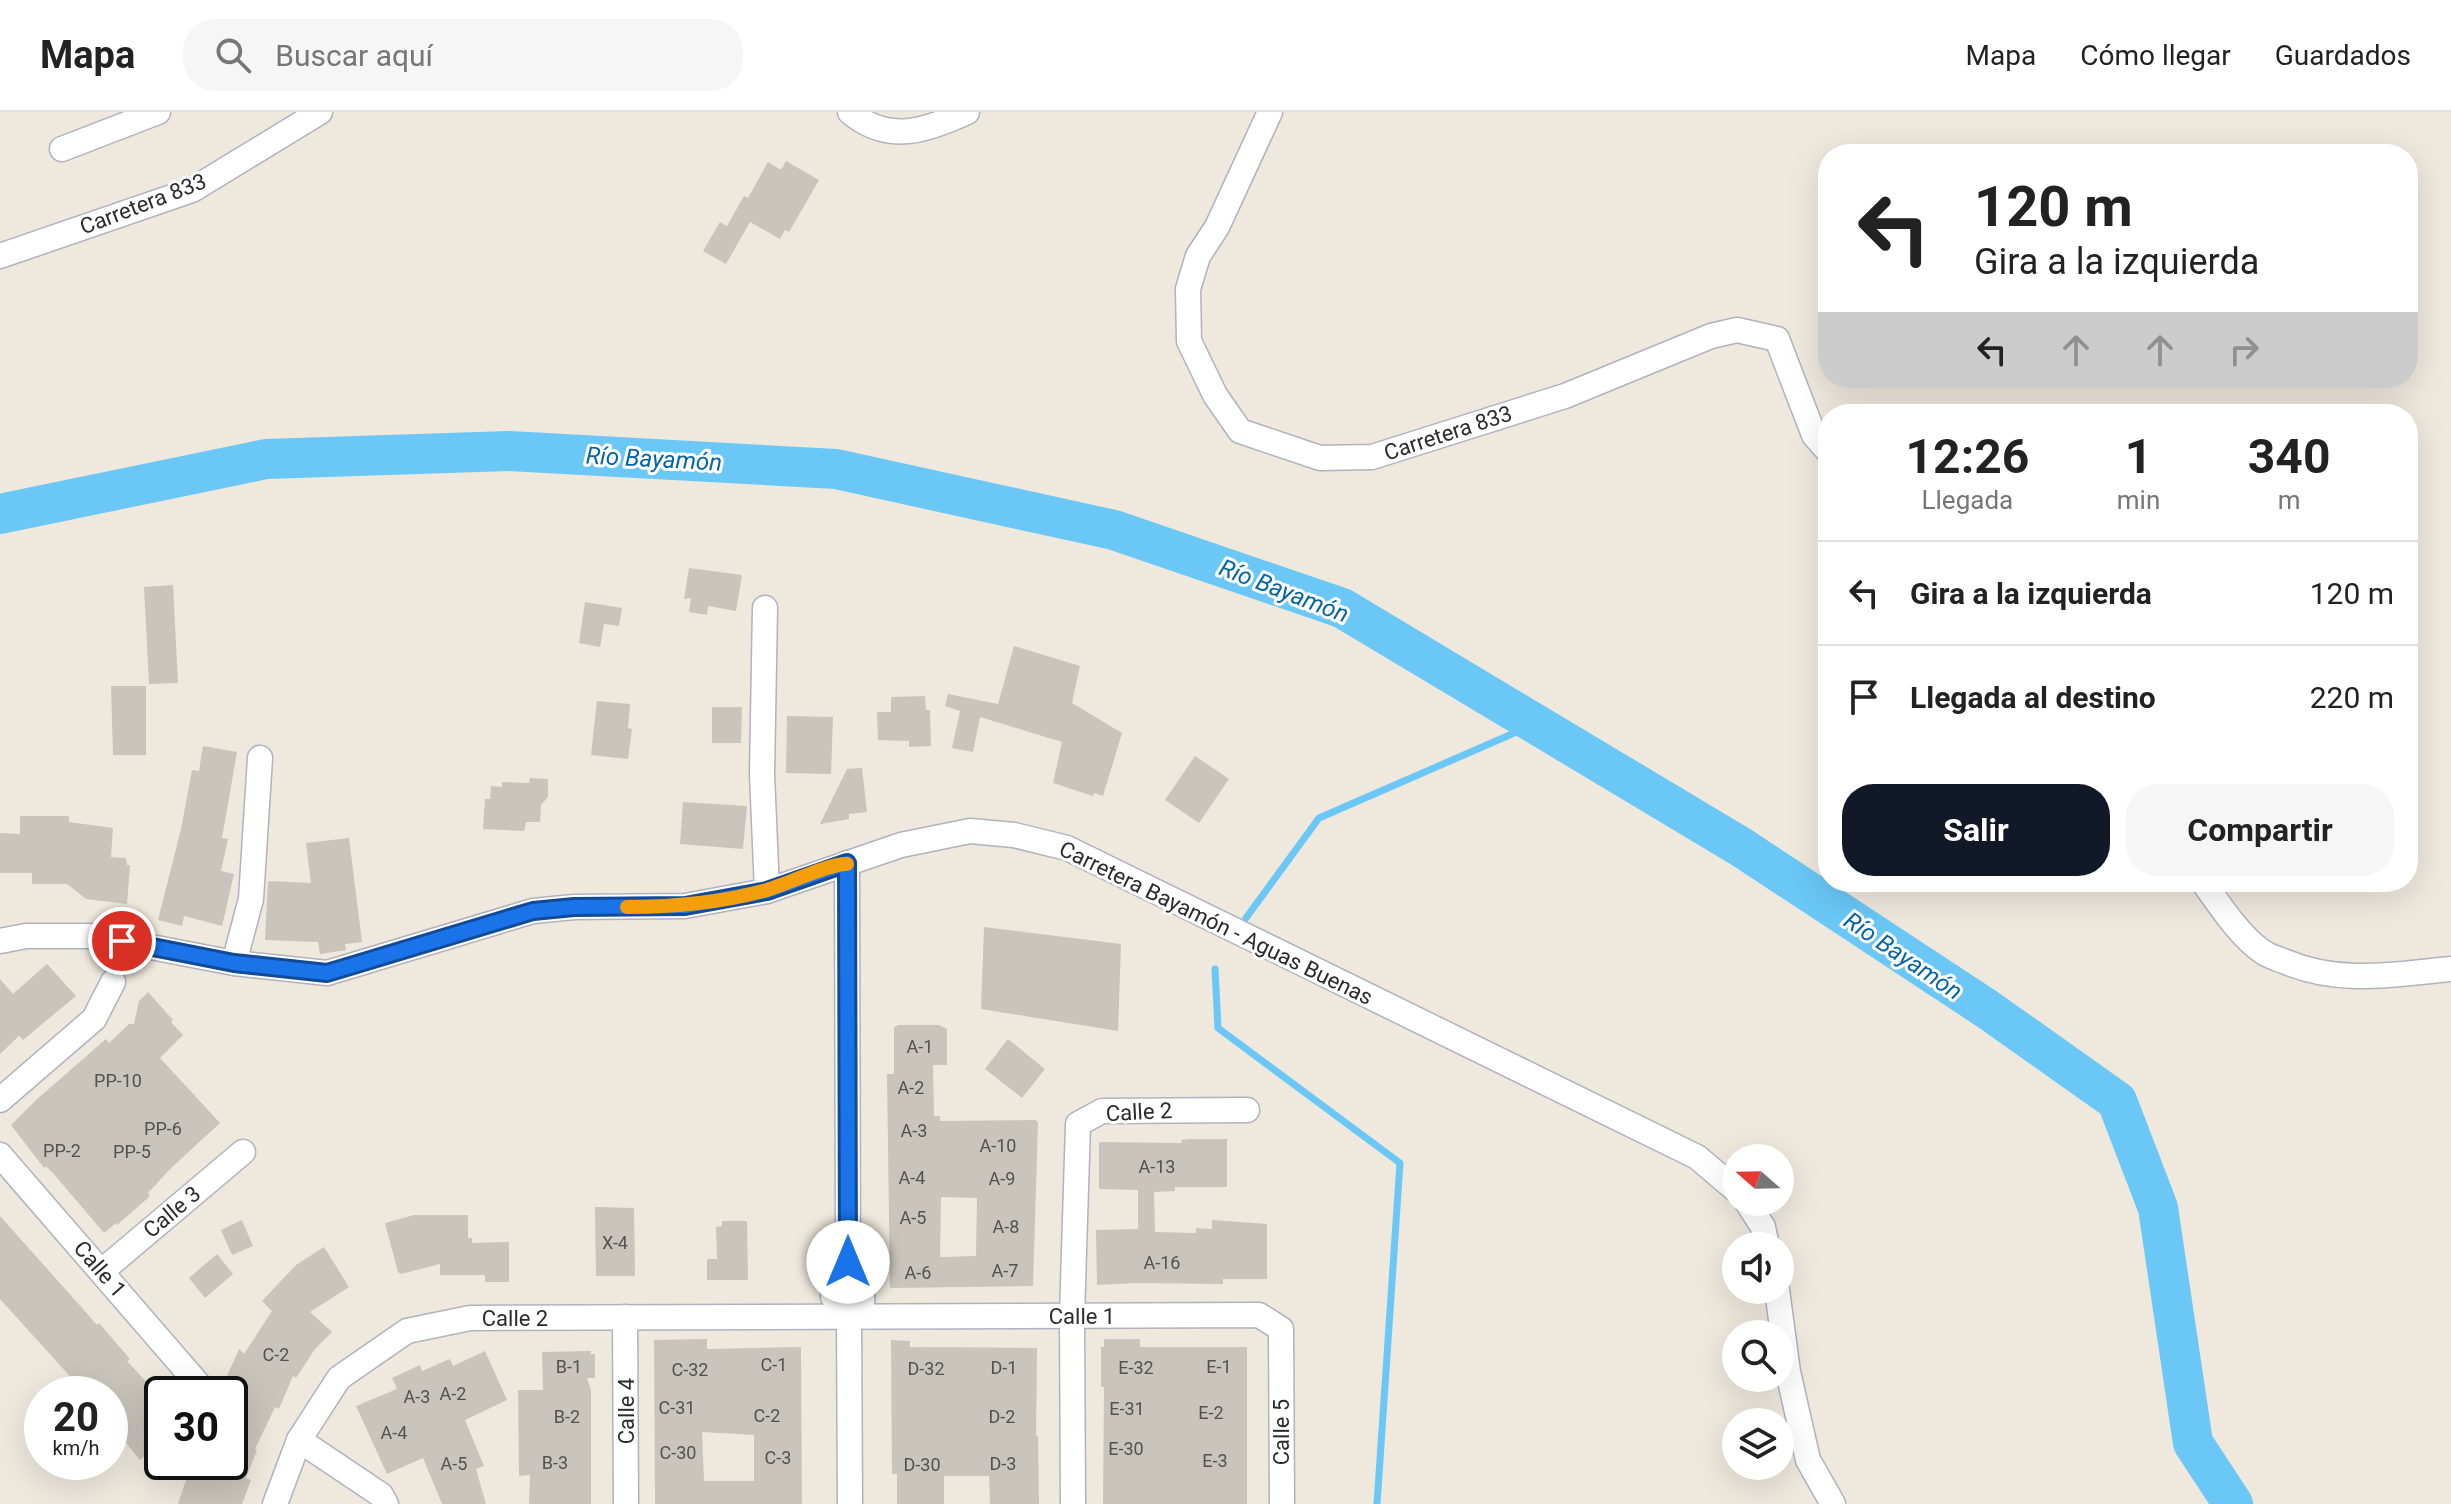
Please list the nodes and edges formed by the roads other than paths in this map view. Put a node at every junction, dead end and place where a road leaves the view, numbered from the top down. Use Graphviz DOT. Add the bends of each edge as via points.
graph roads {
  1 [pos="158,112"];
  2 [pos="320,112"];
  3 [pos="850,112"];
  4 [pos="967,112"];
  5 [pos="1270,112"];
  6 [pos="62,149"];
  7 [pos="0,256"];
  8 [pos="1818,440"];
  9 [pos="765,608"];
  10 [pos="260,758"];
  11 [pos="847,863"];
  12 [pos="767,891"];
  13 [pos="2210,892"];
  14 [pos="0,941"];
  15 [pos="234,963"];
  16 [pos="2451,969"];
  17 [pos="113,982"];
  18 [pos="0,1100"];
  19 [pos="1247,1110"];
  20 [pos="243,1152"];
  21 [pos="0,1155"];
  22 [pos="1722,1178"];
  23 [pos="102,1271"];
  24 [pos="1779,1304"];
  25 [pos="1072,1316"];
  26 [pos="625,1317"];
  27 [pos="849,1317"];
  28 [pos="1281,1359"];
  29 [pos="191,1376"];
  30 [pos="299,1440"];
  31 [pos="275,1504"];
  32 [pos="386,1504"];
  33 [pos="626,1504"];
  34 [pos="850,1504"];
  35 [pos="1073,1504"];
  36 [pos="1282,1504"];
  37 [pos="1833,1504"];
  1 -- 6 [label="street"];
  2 -- 7 [label="street, Carretera 833" via="192,190"];
  3 -- 4 [label="street" via="866,126 903,133"];
  5 -- 8 [label="street, Carretera 833" via="1217,227 1198,256 1188,289 1189,341 1215,395 1240,431 1320,458 1372,457 1565,396 1737,330 1777,339"];
  9 -- 12 [label="street" via="762,774"];
  10 -- 15 [label="street" via="251,899"];
  11 -- 12 [label="street, Carretera Bayamón - Aguas Buenas"];
  11 -- 22 [label="street, Carretera Bayamón - Aguas Buenas" via="970,831 1067,848 1697,1157"];
  11 -- 27 [label="street" via="848,1262 863,1275 862,1302"];
  12 -- 15 [label="street, Carretera Bayamón - Aguas Buenas" via="685,906 533,911 327,973"];
  13 -- 16 [label="street" via="2263,952 2303,969 2376,978"];
  14 -- 15 [label="street, Carretera Bayamón - Aguas Buenas" via="94,936"];
  17 -- 18 [label="street" via="94,1019"];
  19 -- 25 [label="street, Calle 2" via="1102,1111 1078,1124"];
  20 -- 23 [label="street, Calle 3"];
  21 -- 23 [label="street, Calle 1"];
  23 -- 29 [label="street, Calle 1"];
  24 -- 37 [label="street" via="1808,1460"];
  25 -- 27 [label="street, Calle 1"];
  25 -- 28 [label="street, Calle 1" via="1259,1315 1281,1329"];
  25 -- 35 [label="street, Calle 2"];
  26 -- 27 [label="street, Calle 2"];
  26 -- 30 [label="street, Calle 2" via="470,1318 407,1331 339,1378"];
  26 -- 33 [label="street, Calle 4"];
  27 -- 34 [label="street"];
  28 -- 36 [label="street, Calle 5"];
  30 -- 31 [label="street, Calle 2"];
  30 -- 32 [label="street" via="381,1495"];
}
